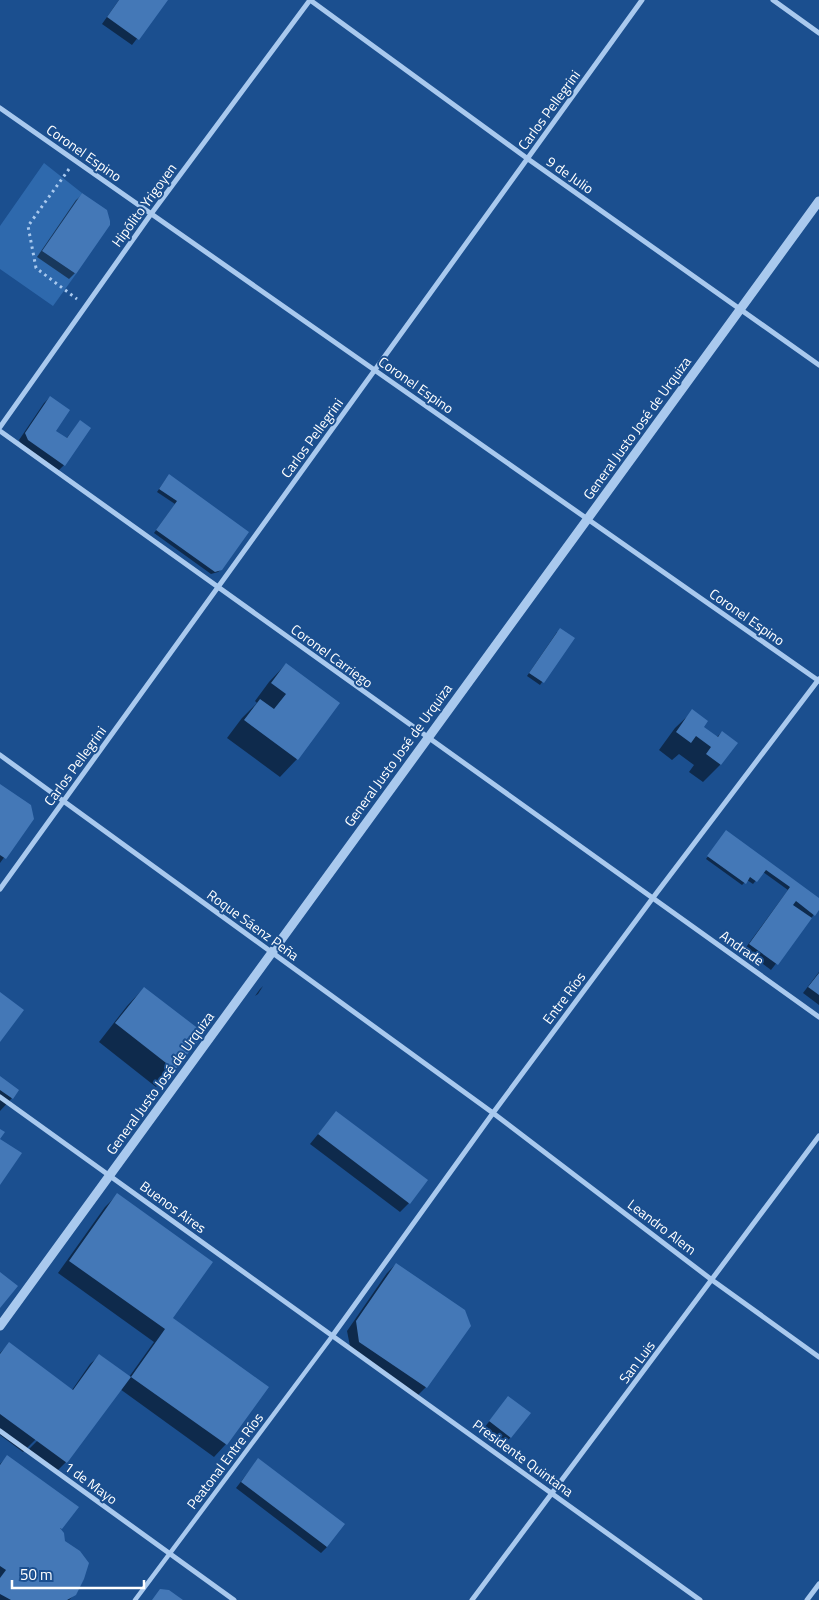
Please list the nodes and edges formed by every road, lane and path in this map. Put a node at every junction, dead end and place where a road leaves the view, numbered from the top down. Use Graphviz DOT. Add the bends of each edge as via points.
graph roads {
  1 [pos="310,0"];
  2 [pos="642,0"];
  3 [pos="773,0"];
  4 [pos="819,33"];
  5 [pos="0,108"];
  6 [pos="528,159"];
  7 [pos="75,161"];
  8 [pos="819,201"];
  9 [pos="151,214"];
  10 [pos="86,305"];
  11 [pos="741,310"];
  12 [pos="819,365"];
  13 [pos="375,370"];
  14 [pos="0,427"];
  15 [pos="0,431"];
  16 [pos="588,519"];
  17 [pos="217,588"];
  18 [pos="819,680"];
  19 [pos="428,738"];
  20 [pos="0,755"];
  21 [pos="64,800"];
  22 [pos="0,889"];
  23 [pos="652,899"];
  24 [pos="272,952"];
  25 [pos="819,1017"];
  26 [pos="0,1096"];
  27 [pos="493,1113"];
  28 [pos="819,1136"];
  29 [pos="110,1175"];
  30 [pos="712,1280"];
  31 [pos="0,1326"];
  32 [pos="333,1335"];
  33 [pos="819,1357"];
  34 [pos="0,1431"];
  35 [pos="552,1493"];
  36 [pos="170,1554"];
  37 [pos="819,1584"];
  38 [pos="135,1600"];
  39 [pos="234,1600"];
  40 [pos="472,1600"];
  41 [pos="700,1600"];
  42 [pos="807,1600"];
  1 -- 6 [label="street, 9 de Julio"];
  1 -- 9 [label="street, Hipólito Yrigoyen"];
  2 -- 6 [label="street, Carlos Pellegrini"];
  3 -- 4 [label="street"];
  5 -- 7 [label="street, Coronel Espino"];
  6 -- 11 [label="street, 9 de Julio"];
  6 -- 13 [label="street, Carlos Pellegrini"];
  7 -- 9 [label="street, Coronel Espino"];
  7 -- 10 [label="path" via="28,226 36,268"];
  8 -- 11 [label="street, General Justo José de Urquiza"];
  9 -- 10 [label="street, Hipólito Yrigoyen"];
  9 -- 13 [label="street, Coronel Espino"];
  10 -- 14 [label="street, Hipólito Yrigoyen"];
  11 -- 12 [label="street, 9 de Julio"];
  11 -- 16 [label="street, General Justo José de Urquiza"];
  13 -- 16 [label="street, Coronel Espino"];
  13 -- 17 [label="street, Carlos Pellegrini"];
  15 -- 17 [label="street, Coronel Carriego"];
  16 -- 18 [label="street, Coronel Espino"];
  16 -- 19 [label="street, General Justo José de Urquiza"];
  17 -- 19 [label="street, Coronel Carriego"];
  17 -- 21 [label="street, Carlos Pellegrini"];
  18 -- 23 [label="street, Entre Ríos"];
  19 -- 23 [label="street, Coronel Carriego"];
  19 -- 24 [label="street, General Justo José de Urquiza"];
  20 -- 21 [label="street, Roque Sáenz Peña"];
  21 -- 22 [label="street, Carlos Pellegrini"];
  21 -- 24 [label="street, Roque Sáenz Peña"];
  23 -- 25 [label="street, Andrade"];
  23 -- 27 [label="street, Entre Ríos"];
  24 -- 27 [label="street, Roque Sáenz Peña"];
  24 -- 29 [label="street, General Justo José de Urquiza"];
  26 -- 29 [label="street, Buenos Aires"];
  27 -- 30 [label="street, Leandro Alem"];
  27 -- 32 [label="street, Entre Ríos"];
  28 -- 30 [label="street, San Luis"];
  29 -- 31 [label="street, General Justo José de Urquiza"];
  29 -- 32 [label="street, Buenos Aires"];
  30 -- 33 [label="street, Leandro Alem"];
  30 -- 35 [label="street, San Luis"];
  32 -- 35 [label="street, Presidente Quintana"];
  32 -- 36 [label="street, Peatonal Entre Ríos"];
  34 -- 36 [label="street, 1 de Mayo"];
  35 -- 40 [label="street, San Luis"];
  35 -- 41 [label="street, Presidente Quintana"];
  36 -- 38 [label="street, Peatonal Entre Ríos"];
  36 -- 39 [label="street, 1 de Mayo"];
  37 -- 42 [label="street"];
}
